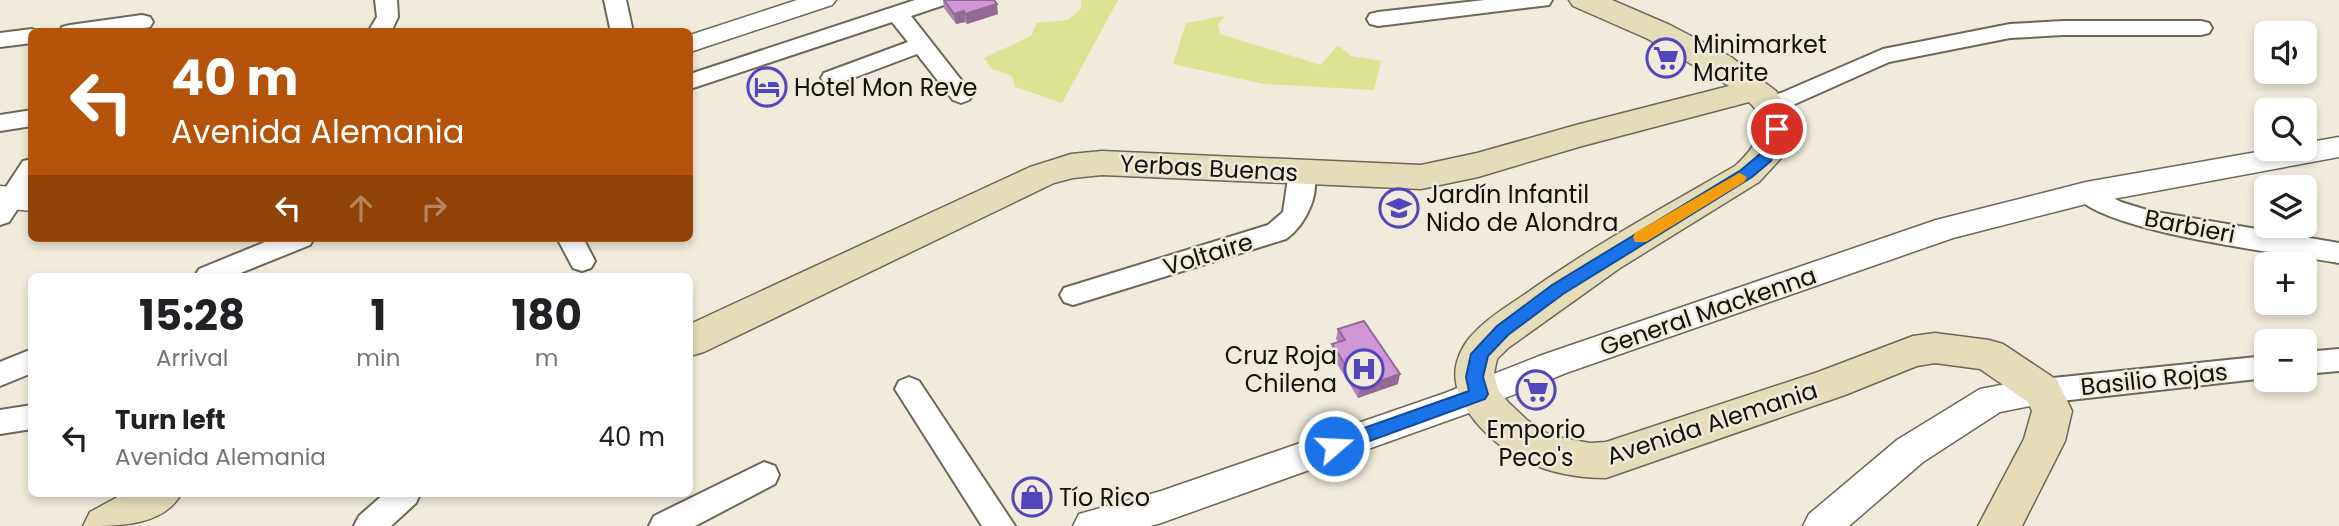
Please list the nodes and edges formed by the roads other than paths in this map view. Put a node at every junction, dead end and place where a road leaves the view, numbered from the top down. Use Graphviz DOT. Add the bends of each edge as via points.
graph roads {
  1 [pos="388,0"];
  2 [pos="615,0"];
  3 [pos="823,0"];
  4 [pos="860,0"];
  5 [pos="936,0"];
  6 [pos="1541,0"];
  7 [pos="1584,0"];
  8 [pos="897,13"];
  9 [pos="1378,19"];
  10 [pos="142,22"];
  11 [pos="870,23"];
  12 [pos="98,28"];
  13 [pos="382,28"];
  14 [pos="621,28"];
  15 [pos="2201,28"];
  16 [pos="28,36"];
  17 [pos="0,40"];
  18 [pos="693,43"];
  19 [pos="921,45"];
  20 [pos="832,78"];
  21 [pos="693,81"];
  22 [pos="961,95"];
  23 [pos="1762,96"];
  24 [pos="28,119"];
  25 [pos="0,123"];
  26 [pos="2339,147"];
  27 [pos="1301,172"];
  28 [pos="28,174"];
  29 [pos="2086,193"];
  30 [pos="11,203"];
  31 [pos="291,242"];
  32 [pos="2339,253"];
  33 [pos="215,273"];
  34 [pos="1073,295"];
  35 [pos="693,340"];
  36 [pos="2339,360"];
  37 [pos="28,362"];
  38 [pos="2317,362"];
  39 [pos="2254,368"];
  40 [pos="0,375"];
  41 [pos="909,389"];
  42 [pos="2043,391"];
  43 [pos="1479,394"];
  44 [pos="28,417"];
  45 [pos="0,422"];
  46 [pos="764,475"];
  47 [pos="155,497"];
  48 [pos="402,497"];
  49 [pos="1166,517"];
  50 [pos="105,526"];
  51 [pos="369,526"];
  52 [pos="665,526"];
  53 [pos="999,526"];
  54 [pos="1092,526"];
  55 [pos="1822,526"];
  56 [pos="2000,526"];
  1 -- 13 [label="street"];
  2 -- 14 [label="street"];
  3 -- 18 [label="street"];
  4 -- 11 [label="street"];
  5 -- 8 [label="street"];
  6 -- 9 [label="street"];
  7 -- 23 [label="main road" via="1689,48"];
  8 -- 11 [label="street"];
  8 -- 19 [label="street"];
  10 -- 12 [label="street"];
  11 -- 21 [label="street"];
  15 -- 23 [label="street, Yerbas Buenas" via="2010,32 1894,53 1787,99"];
  16 -- 17 [label="street"];
  19 -- 20 [label="street"];
  19 -- 22 [label="street"];
  23 -- 27 [label="main road, Yerbas Buenas" via="1576,136 1421,177"];
  23 -- 43 [label="main road" via="1775,116 1777,129 1766,157 1747,174 1557,290 1503,331 1480,354 1474,377"];
  24 -- 25 [label="street"];
  26 -- 29 [label="street, General Mackenna"];
  27 -- 34 [label="street, Voltaire" via="1298,212 1291,224 1277,232"];
  27 -- 35 [label="main road, Yerbas Buenas" via="1156,164 1071,166"];
  28 -- 30 [label="street"];
  29 -- 32 [label="street, Barbieri" via="2148,220"];
  29 -- 43 [label="street, General Mackenna" via="1947,228"];
  31 -- 33 [label="street"];
  36 -- 38 [label="street"];
  37 -- 40 [label="street"];
  39 -- 42 [label="street, Basilio Rojas"];
  41 -- 53 [label="street"];
  42 -- 43 [label="main road, Avenida Alemania" via="1989,355 1935,348 1913,351 1872,370 1639,451 1605,460 1575,461 1544,453 1516,436"];
  42 -- 55 [label="street" via="1992,399 1910,451"];
  42 -- 56 [label="main road" via="2052,411 2044,440"];
  43 -- 49 [label="street, General Mackenna"];
  44 -- 45 [label="street"];
  46 -- 52 [label="street"];
  47 -- 50 [label="main road"];
  48 -- 51 [label="street"];
  49 -- 54 [label="street, General Mackenna"];
}
